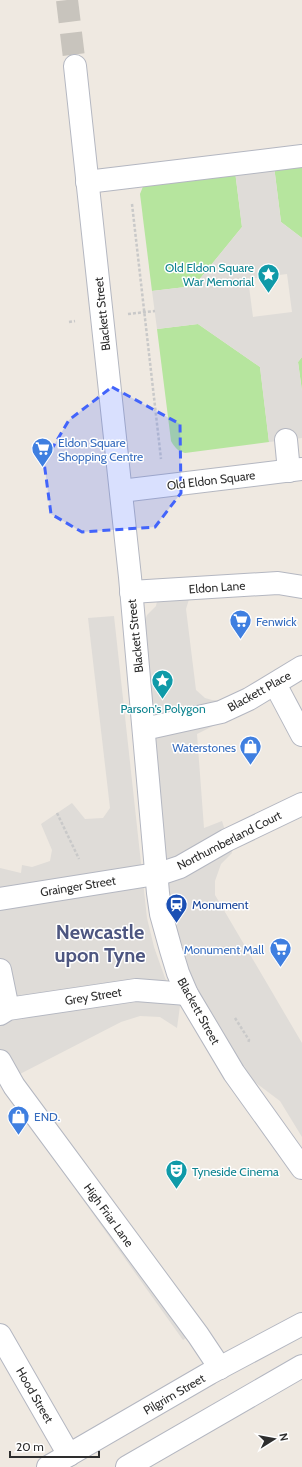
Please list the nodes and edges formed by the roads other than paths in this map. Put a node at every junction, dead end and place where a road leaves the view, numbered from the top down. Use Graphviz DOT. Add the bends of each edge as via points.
graph roads {
  1 [pos="75,66"];
  2 [pos="302,156"];
  3 [pos="87,182"];
  4 [pos="286,440"];
  5 [pos="296,470"];
  6 [pos="121,491"];
  7 [pos="302,587"];
  8 [pos="131,592"];
  9 [pos="302,667"];
  10 [pos="274,684"];
  11 [pos="144,729"];
  12 [pos="302,735"];
  13 [pos="302,804"];
  14 [pos="156,874"];
  15 [pos="0,899"];
  16 [pos="0,970"];
  17 [pos="187,994"];
  18 [pos="4,1011"];
  19 [pos="0,1061"];
  20 [pos="302,1168"];
  21 [pos="302,1324"];
  22 [pos="0,1335"];
  23 [pos="302,1366"];
  24 [pos="220,1368"];
  25 [pos="69,1455"];
  26 [pos="48,1467"];
  27 [pos="127,1467"];
  1 -- 3 [label="street, Blackett Street"];
  2 -- 3 [label="street" via="252,165"];
  3 -- 6 [label="street, Blackett Street"];
  4 -- 5 [label="street"];
  5 -- 6 [label="street, Old Eldon Square"];
  6 -- 8 [label="street, Blackett Street"];
  7 -- 8 [label="street, Eldon Lane" via="278,583"];
  8 -- 11 [label="street, Blackett Street"];
  9 -- 10 [label="street, Blackett Place"];
  10 -- 11 [label="street, Blackett Place" via="221,712"];
  10 -- 12 [label="street"];
  11 -- 14 [label="street, Blackett Street"];
  13 -- 14 [label="street, Northumberland Court" via="227,840 180,867"];
  14 -- 15 [label="street, Grainger Street"];
  14 -- 17 [label="street, Blackett Street" via="166,931"];
  16 -- 18 [label="street"];
  17 -- 18 [label="street, Grey Street" via="136,990"];
  17 -- 20 [label="street, Blackett Street" via="234,1073"];
  19 -- 24 [label="street, High Friar Lane" via="14,1086"];
  21 -- 24 [label="street, Pilgrim Street"];
  22 -- 25 [label="street, Hood Street"];
  23 -- 27 [label="street"];
  24 -- 25 [label="street, Pilgrim Street"];
  25 -- 26 [label="street, Pilgrim Street"];
}
